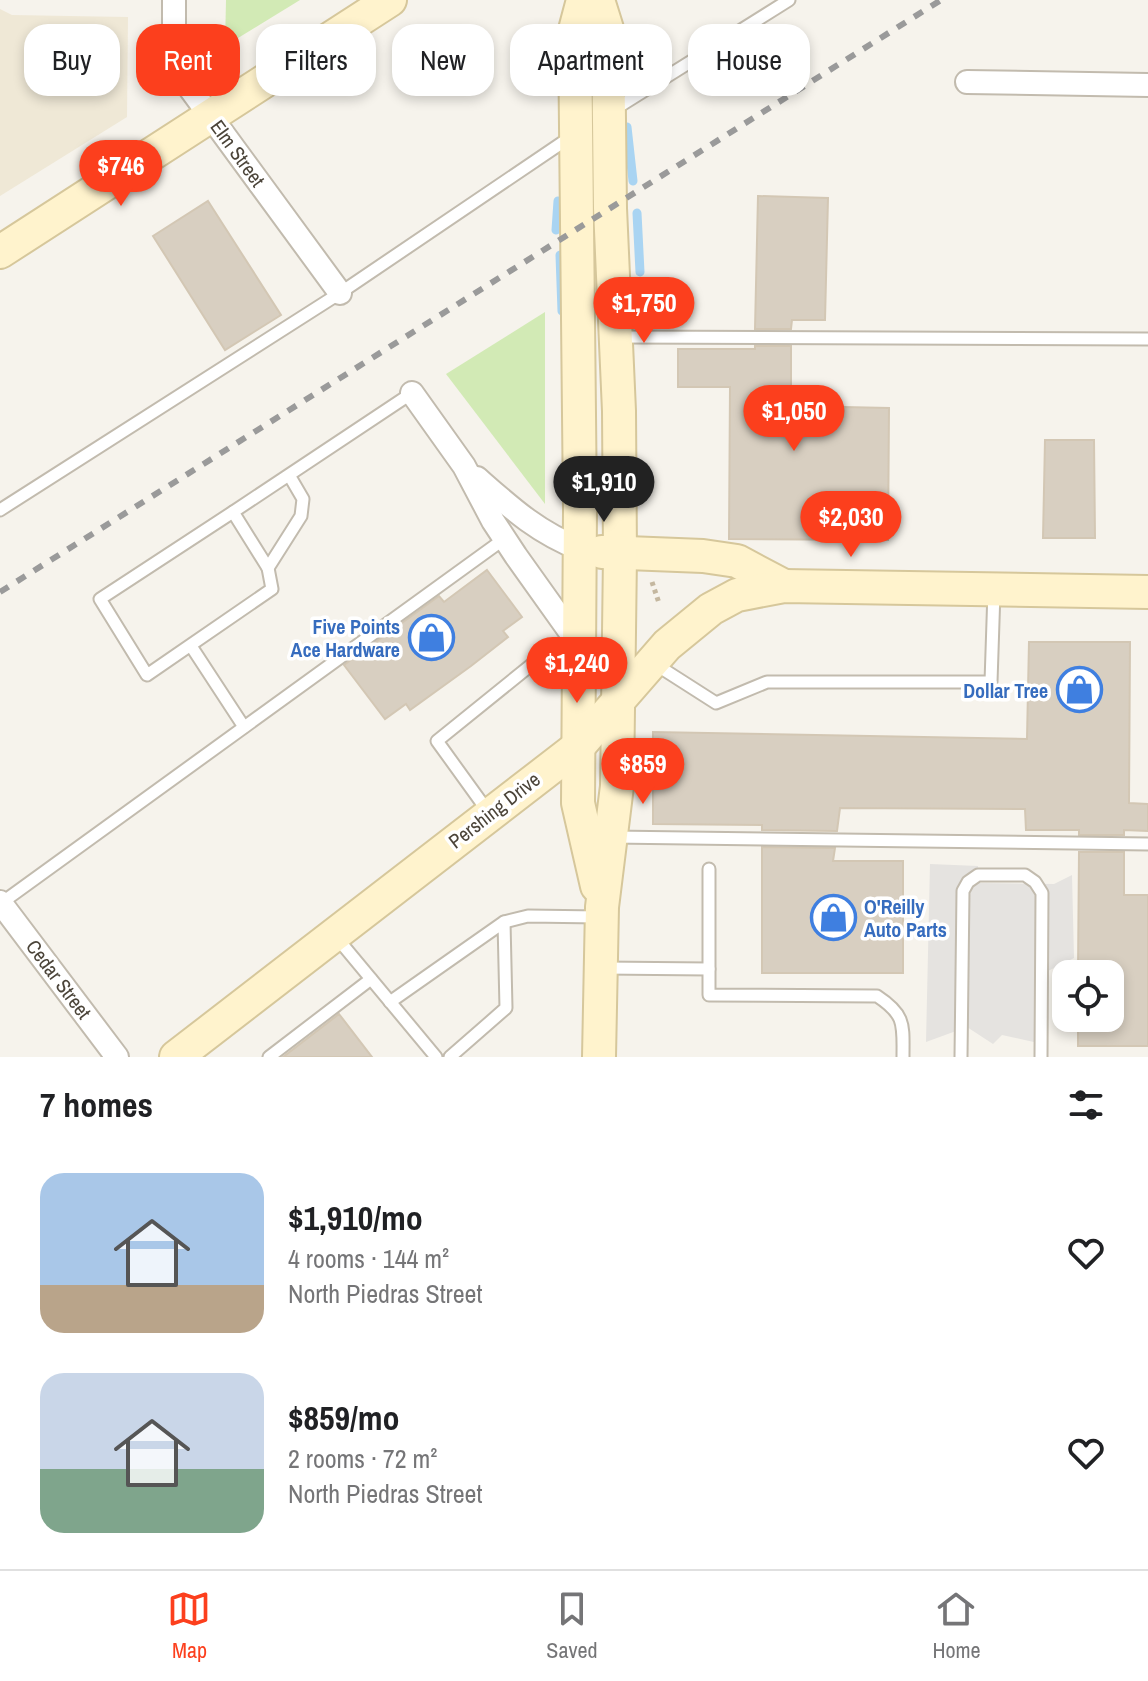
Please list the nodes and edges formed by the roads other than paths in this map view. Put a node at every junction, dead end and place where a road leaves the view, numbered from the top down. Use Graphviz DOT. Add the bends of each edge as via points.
graph roads {
  1 [pos="174,0"];
  2 [pos="390,0"];
  3 [pos="583,0"];
  4 [pos="598,0"];
  5 [pos="789,0"];
  6 [pos="967,82"];
  7 [pos="1148,85"];
  8 [pos="608,114"];
  9 [pos="213,117"];
  10 [pos="575,134"];
  11 [pos="0,252"];
  12 [pos="340,293"];
  13 [pos="616,337"];
  14 [pos="1148,339"];
  15 [pos="412,393"];
  16 [pos="464,466"];
  17 [pos="289,475"];
  18 [pos="0,510"];
  19 [pos="233,512"];
  20 [pos="504,539"];
  21 [pos="580,549"];
  22 [pos="620,555"];
  23 [pos="268,568"];
  24 [pos="784,586"];
  25 [pos="994,590"];
  26 [pos="1148,592"];
  27 [pos="578,643"];
  28 [pos="191,646"];
  29 [pos="541,657"];
  30 [pos="652,662"];
  31 [pos="618,700"];
  32 [pos="244,727"];
  33 [pos="579,746"];
  34 [pos="490,814"];
  35 [pos="611,837"];
  36 [pos="1148,844"];
  37 [pos="709,869"];
  38 [pos="0,903"];
  39 [pos="602,912"];
  40 [pos="504,922"];
  41 [pos="334,934"];
  42 [pos="601,968"];
  43 [pos="709,969"];
  44 [pos="371,979"];
  45 [pos="390,1002"];
  46 [pos="117,1057"];
  47 [pos="176,1057"];
  48 [pos="269,1057"];
  49 [pos="436,1057"];
  50 [pos="450,1057"];
  51 [pos="599,1057"];
  52 [pos="903,1057"];
  53 [pos="961,1057"];
  54 [pos="1041,1057"];
  1 -- 9 [label="street, Elm Street" via="178,72"];
  2 -- 9 [label="main road"];
  3 -- 10 [label="main road" via="575,30"];
  4 -- 8 [label="main road" via="608,32"];
  5 -- 8 [label="lane"];
  6 -- 7 [label="street"];
  8 -- 13 [label="main road"];
  9 -- 11 [label="main road"];
  9 -- 12 [label="street, Elm Street"];
  10 -- 12 [label="lane"];
  10 -- 21 [label="main road"];
  12 -- 18 [label="lane"];
  13 -- 14 [label="lane"];
  13 -- 22 [label="main road"];
  15 -- 16 [label="street"];
  15 -- 17 [label="lane"];
  16 -- 20 [label="street"];
  16 -- 21 [label="street" via="531,523"];
  17 -- 19 [label="lane"];
  17 -- 23 [label="lane" via="303,499 301,516"];
  19 -- 23 [label="lane"];
  19 -- 28 [label="lane" via="100,599 147,675"];
  20 -- 27 [label="street"];
  20 -- 32 [label="lane"];
  21 -- 22 [label="main road"];
  21 -- 27 [label="main road"];
  22 -- 24 [label="main road" via="737,561"];
  22 -- 31 [label="main road"];
  23 -- 28 [label="lane" via="272,589"];
  24 -- 25 [label="main road, Pershing Drive"];
  24 -- 30 [label="main road, Pershing Drive" via="737,595 711,609"];
  25 -- 26 [label="main road, Pershing Drive"];
  25 -- 30 [label="lane" via="991,682 767,682 716,703"];
  27 -- 33 [label="main road"];
  28 -- 32 [label="lane"];
  29 -- 34 [label="lane" via="437,741"];
  30 -- 31 [label="main road, Pershing Drive"];
  31 -- 33 [label="main road, Pershing Drive"];
  31 -- 35 [label="main road"];
  32 -- 38 [label="lane"];
  33 -- 34 [label="main road, Pershing Drive"];
  33 -- 39 [label="main road" via="578,803"];
  34 -- 41 [label="main road, Pershing Drive"];
  35 -- 36 [label="lane"];
  35 -- 39 [label="main road"];
  37 -- 43 [label="lane"];
  38 -- 46 [label="street, Cedar Street"];
  39 -- 40 [label="lane"];
  39 -- 42 [label="main road"];
  40 -- 45 [label="lane"];
  40 -- 50 [label="lane" via="506,1008"];
  41 -- 44 [label="lane"];
  41 -- 47 [label="main road, Pershing Drive"];
  42 -- 43 [label="lane"];
  42 -- 51 [label="main road"];
  43 -- 52 [label="lane" via="709,995 877,996 894,1006 903,1020"];
  44 -- 45 [label="lane"];
  44 -- 48 [label="lane"];
  45 -- 49 [label="lane"];
  53 -- 54 [label="lane" via="963,891 978,875 1025,875 1042,893"];
}
